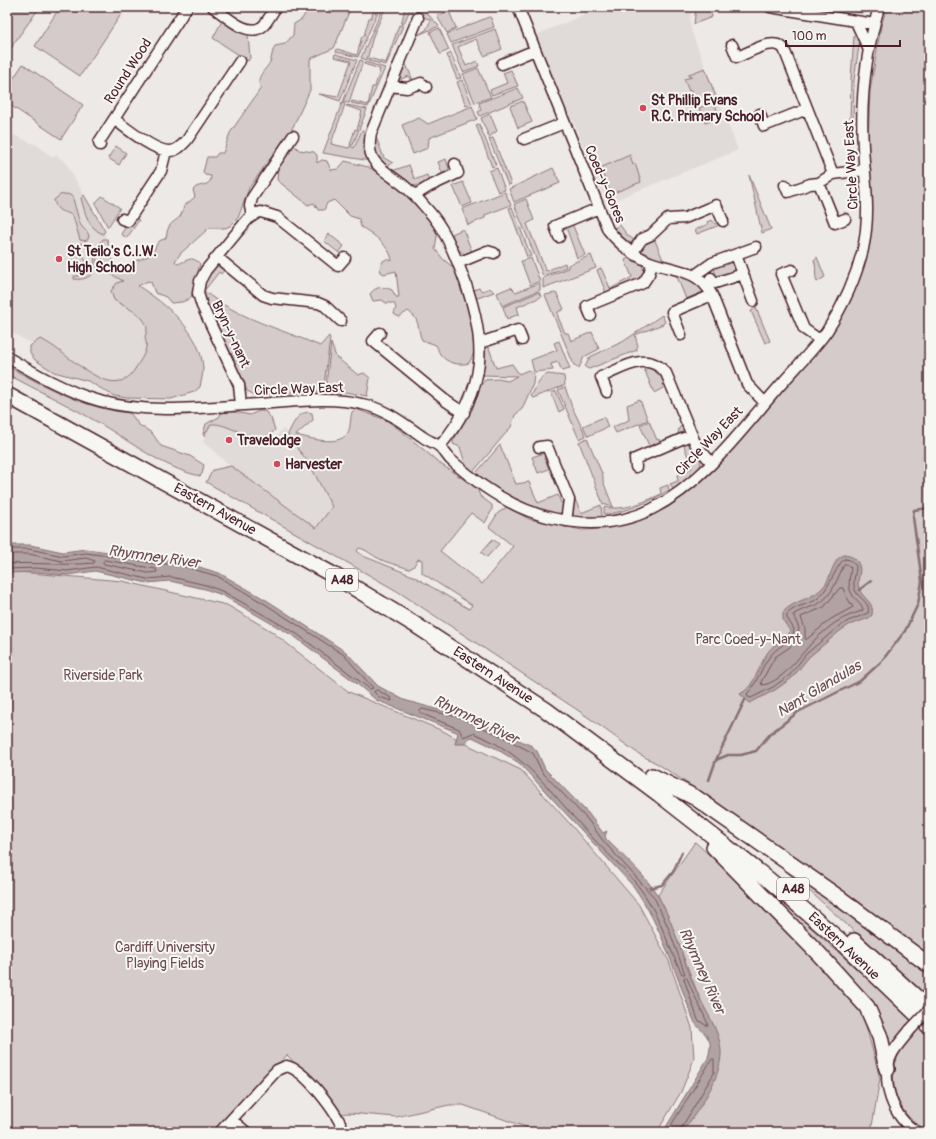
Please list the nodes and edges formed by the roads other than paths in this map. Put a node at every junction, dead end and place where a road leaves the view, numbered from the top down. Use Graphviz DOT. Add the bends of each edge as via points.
graph roads {
  1 [pos="187,7"];
  2 [pos="212,7"];
  3 [pos="276,7"];
  4 [pos="518,7"];
  5 [pos="770,7"];
  6 [pos="878,7"];
  7 [pos="798,9"];
  8 [pos="418,18"];
  9 [pos="856,22"];
  10 [pos="874,24"];
  11 [pos="732,45"];
  12 [pos="535,50"];
  13 [pos="868,50"];
  14 [pos="240,61"];
  15 [pos="502,64"];
  16 [pos="390,86"];
  17 [pos="426,86"];
  18 [pos="807,109"];
  19 [pos="760,114"];
  20 [pos="114,119"];
  21 [pos="564,123"];
  22 [pos="293,136"];
  23 [pos="524,139"];
  24 [pos="100,145"];
  25 [pos="166,151"];
  26 [pos="455,164"];
  27 [pos="865,170"];
  28 [pos="833,174"];
  29 [pos="819,183"];
  30 [pos="785,185"];
  31 [pos="416,196"];
  32 [pos="599,208"];
  33 [pos="252,216"];
  34 [pos="845,218"];
  35 [pos="122,219"];
  36 [pos="723,221"];
  37 [pos="559,237"];
  38 [pos="756,247"];
  39 [pos="632,252"];
  40 [pos="494,253"];
  41 [pos="736,255"];
  42 [pos="217,257"];
  43 [pos="345,258"];
  44 [pos="652,262"];
  45 [pos="458,263"];
  46 [pos="792,270"];
  47 [pos="743,274"];
  48 [pos="695,275"];
  49 [pos="711,278"];
  50 [pos="712,295"];
  51 [pos="753,301"];
  52 [pos="591,316"];
  53 [pos="341,321"];
  54 [pos="380,334"];
  55 [pos="681,335"];
  56 [pos="522,340"];
  57 [pos="820,340"];
  58 [pos="480,343"];
  59 [pos="7,357"];
  60 [pos="7,384"];
  61 [pos="607,392"];
  62 [pos="7,395"];
  63 [pos="765,403"];
  64 [pos="241,405"];
  65 [pos="464,413"];
  66 [pos="690,435"];
  67 [pos="440,446"];
  68 [pos="539,447"];
  69 [pos="711,462"];
  70 [pos="636,467"];
  71 [pos="566,521"];
  72 [pos="652,776"];
  73 [pos="659,794"];
  74 [pos="929,965"];
  75 [pos="929,1010"];
  76 [pos="929,1026"];
  77 [pos="887,1069"];
  78 [pos="232,1120"];
  79 [pos="220,1132"];
  80 [pos="246,1132"];
  81 [pos="344,1132"];
  82 [pos="918,1132"];
  1 -- 20 [label="street, Round Wood"];
  2 -- 3 [label="street" via="244,28 252,30 263,25"];
  4 -- 12 [label="street, Coed-y-Gores"];
  5 -- 7 [label="street"];
  6 -- 10 [label="street, Circle Way East"];
  7 -- 9 [label="street"];
  8 -- 16 [label="street"];
  9 -- 10 [label="street"];
  9 -- 13 [label="street"];
  10 -- 13 [label="street, Circle Way East"];
  11 -- 18 [label="street" via="737,57 772,44 782,46"];
  12 -- 15 [label="street"];
  12 -- 21 [label="street, Coed-y-Gores"];
  13 -- 27 [label="street, Circle Way East" via="862,105"];
  14 -- 25 [label="street" via="187,140 178,149"];
  16 -- 17 [label="street" via="407,88 421,83"];
  16 -- 31 [label="street" via="371,133 369,150 379,169"];
  18 -- 19 [label="street" via="764,126"];
  18 -- 28 [label="street"];
  20 -- 24 [label="street" via="99,142"];
  20 -- 25 [label="street, Round Wood" via="154,147"];
  21 -- 23 [label="street"];
  21 -- 32 [label="street, Coed-y-Gores"];
  22 -- 33 [label="street" via="252,198"];
  25 -- 35 [label="street" via="161,171 128,221"];
  26 -- 31 [label="street" via="458,173 430,186"];
  27 -- 28 [label="street"];
  27 -- 57 [label="street, Circle Way East" via="868,198 861,256 844,301"];
  28 -- 29 [label="street"];
  29 -- 30 [label="street" via="788,192"];
  29 -- 34 [label="street" via="835,223"];
  31 -- 45 [label="street" via="440,226"];
  32 -- 37 [label="street" via="555,226"];
  32 -- 39 [label="street, Coed-y-Gores" via="611,234"];
  33 -- 42 [label="street, Bryn-y-nant"];
  33 -- 43 [label="street" via="266,212 277,217 338,266"];
  36 -- 39 [label="street" via="716,205 684,218 668,219 642,239"];
  38 -- 41 [label="street"];
  39 -- 44 [label="street, Coed-y-Gores"];
  40 -- 45 [label="street" via="487,251"];
  41 -- 47 [label="street"];
  41 -- 48 [label="street" via="712,262"];
  42 -- 53 [label="street" via="263,295 318,303"];
  42 -- 64 [label="street, Bryn-y-nant" via="202,275 198,293 239,385"];
  44 -- 48 [label="street, Coed-y-Gores"];
  44 -- 52 [label="street" via="643,283 587,306"];
  45 -- 58 [label="street" via="475,310"];
  46 -- 57 [label="street" via="782,274 799,320 804,330"];
  47 -- 49 [label="street" via="715,283"];
  47 -- 51 [label="street"];
  48 -- 50 [label="street, Coed-y-Gores" via="705,283"];
  50 -- 55 [label="street" via="672,312"];
  50 -- 63 [label="street, Coed-y-Gores" via="747,384"];
  54 -- 65 [label="street" via="373,341"];
  56 -- 58 [label="street" via="518,330"];
  57 -- 63 [label="street, Circle Way East"];
  58 -- 65 [label="street" via="477,379"];
  59 -- 64 [label="street, Circle Way East" via="76,393 117,405 160,408"];
  60 -- 72 [label="highway, Eastern Avenue / A48" via="370,585 516,678"];
  61 -- 66 [label="street" via="601,377 642,360 659,366 666,373"];
  62 -- 73 [label="highway, Eastern Avenue / A48" via="384,605 546,710"];
  63 -- 69 [label="street, Circle Way East"];
  64 -- 67 [label="street, Circle Way East" via="322,400 360,403 375,407"];
  65 -- 67 [label="street"];
  66 -- 69 [label="street" via="698,450"];
  66 -- 70 [label="street" via="635,459"];
  67 -- 71 [label="street, Circle Way East" via="448,458 514,504 538,515"];
  68 -- 71 [label="street" via="547,446 567,494 570,506"];
  69 -- 71 [label="street, Circle Way East" via="674,495 634,516 602,523"];
  72 -- 74 [label="highway" via="696,798 842,900"];
  72 -- 75 [label="highway, Eastern Avenue / A48" via="757,858"];
  73 -- 76 [label="highway, Eastern Avenue / A48" via="838,939"];
  73 -- 77 [label="highway" via="792,926 867,1007 880,1037"];
  75 -- 77 [label="street, bridge" via="892,1054"];
  77 -- 82 [label="street" via="890,1096 897,1112"];
  78 -- 79 [label="street"];
  78 -- 80 [label="street"];
  78 -- 81 [label="street" via="280,1068 286,1066 297,1070 330,1106"];
}
